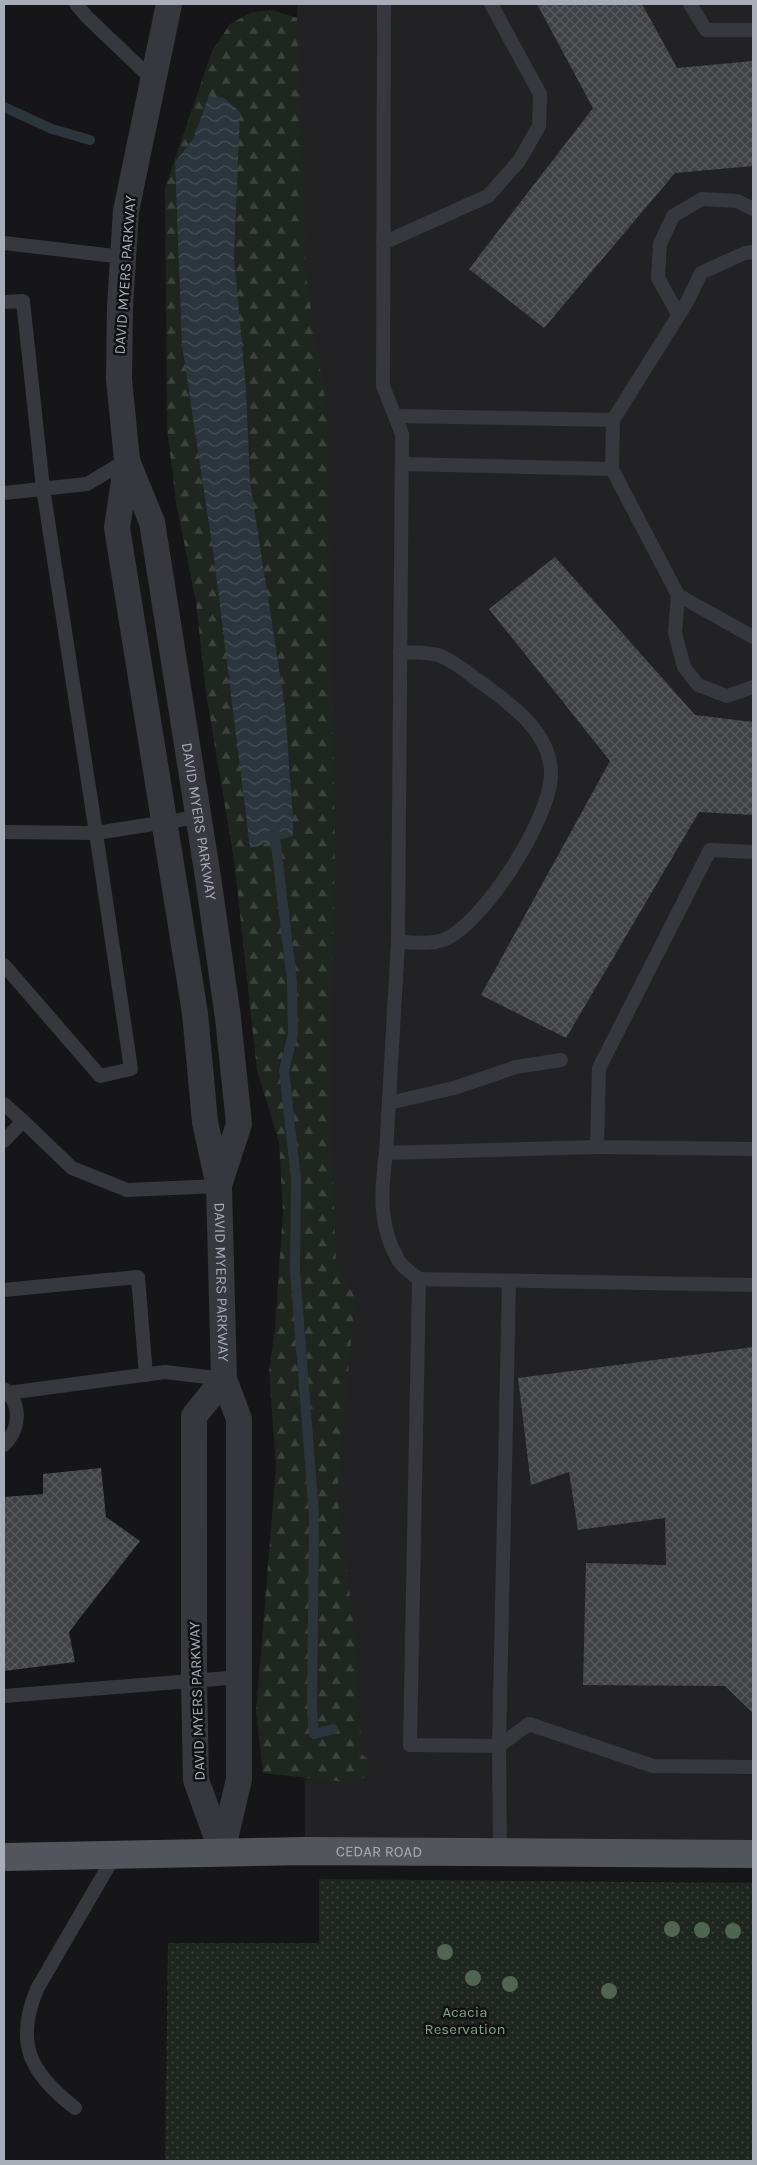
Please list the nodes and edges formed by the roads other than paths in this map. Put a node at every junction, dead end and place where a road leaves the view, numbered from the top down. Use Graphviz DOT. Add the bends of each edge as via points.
graph roads {
  1 [pos="76,4"];
  2 [pos="169,4"];
  3 [pos="384,4"];
  4 [pos="491,4"];
  5 [pos="690,4"];
  6 [pos="753,30"];
  7 [pos="153,80"];
  8 [pos="753,209"];
  9 [pos="4,243"];
  10 [pos="383,243"];
  11 [pos="753,252"];
  12 [pos="123,257"];
  13 [pos="4,302"];
  14 [pos="678,314"];
  15 [pos="395,416"];
  16 [pos="614,420"];
  17 [pos="127,460"];
  18 [pos="402,464"];
  19 [pos="612,469"];
  20 [pos="43,488"];
  21 [pos="4,493"];
  22 [pos="678,595"];
  23 [pos="753,637"];
  24 [pos="400,652"];
  25 [pos="753,687"];
  26 [pos="198,817"];
  27 [pos="164,822"];
  28 [pos="4,832"];
  29 [pos="96,833"];
  30 [pos="753,852"];
  31 [pos="398,942"];
  32 [pos="4,965"];
  33 [pos="561,1060"];
  34 [pos="389,1103"];
  35 [pos="4,1104"];
  36 [pos="23,1121"];
  37 [pos="4,1141"];
  38 [pos="596,1147"];
  39 [pos="753,1149"];
  40 [pos="386,1153"];
  41 [pos="219,1186"];
  42 [pos="419,1279"];
  43 [pos="509,1280"];
  44 [pos="753,1285"];
  45 [pos="4,1290"];
  46 [pos="146,1375"];
  47 [pos="224,1379"];
  48 [pos="6,1391"];
  49 [pos="4,1445"];
  50 [pos="240,1677"];
  51 [pos="194,1681"];
  52 [pos="4,1696"];
  53 [pos="500,1746"];
  54 [pos="753,1767"];
  55 [pos="222,1852"];
  56 [pos="500,1852"];
  57 [pos="753,1854"];
  58 [pos="115,1855"];
  59 [pos="4,1857"];
  60 [pos="75,2108"];
  1 -- 7 [label="lane"];
  2 -- 7 [label="street, DAVID MYERS PARKWAY"];
  3 -- 10 [label="lane"];
  4 -- 10 [label="lane" via="540,94 539,126 519,160 488,196"];
  5 -- 6 [label="lane" via="706,30"];
  7 -- 12 [label="street, DAVID MYERS PARKWAY" via="126,211"];
  8 -- 14 [label="lane" via="737,201 702,199 673,216 660,244 658,278"];
  9 -- 12 [label="lane"];
  10 -- 15 [label="lane" via="383,386"];
  11 -- 14 [label="lane" via="701,273"];
  12 -- 17 [label="street, DAVID MYERS PARKWAY" via="119,379"];
  13 -- 20 [label="lane" via="23,301"];
  14 -- 16 [label="lane"];
  15 -- 16 [label="lane"];
  15 -- 18 [label="lane" via="402,434"];
  16 -- 19 [label="lane"];
  17 -- 20 [label="lane" via="87,484"];
  17 -- 26 [label="street, DAVID MYERS PARKWAY" via="152,522"];
  17 -- 27 [label="street, DAVID MYERS PARKWAY" via="117,528"];
  18 -- 19 [label="lane"];
  18 -- 24 [label="lane"];
  19 -- 22 [label="lane"];
  20 -- 21 [label="lane"];
  20 -- 29 [label="lane"];
  22 -- 23 [label="lane"];
  22 -- 25 [label="lane" via="674,634 684,667 698,685 727,696"];
  24 -- 31 [label="lane"];
  24 -- 31 [label="lane" via="439,656 451,661 496,693 530,724 542,740 552,773 549,794 526,847 474,918 444,940"];
  26 -- 27 [label="lane"];
  26 -- 41 [label="street, DAVID MYERS PARKWAY" via="228,1018 239,1124"];
  27 -- 29 [label="lane"];
  27 -- 41 [label="street, DAVID MYERS PARKWAY" via="195,1013 205,1122"];
  28 -- 29 [label="lane"];
  29 -- 32 [label="lane" via="131,1069 100,1076"];
  30 -- 38 [label="lane" via="710,850 599,1068"];
  31 -- 34 [label="lane"];
  33 -- 34 [label="lane" via="516,1067 454,1088"];
  34 -- 40 [label="lane"];
  35 -- 36 [label="lane"];
  36 -- 37 [label="lane"];
  36 -- 41 [label="lane" via="72,1168 127,1190"];
  38 -- 39 [label="lane"];
  38 -- 40 [label="lane"];
  40 -- 42 [label="lane" via="381,1189 385,1229 400,1262"];
  41 -- 47 [label="street, DAVID MYERS PARKWAY"];
  42 -- 43 [label="lane"];
  42 -- 53 [label="lane" via="410,1745"];
  43 -- 44 [label="lane"];
  43 -- 53 [label="lane"];
  45 -- 46 [label="lane" via="138,1277"];
  46 -- 47 [label="lane" via="165,1372"];
  46 -- 48 [label="lane"];
  47 -- 50 [label="street, DAVID MYERS PARKWAY" via="239,1419"];
  47 -- 51 [label="street, DAVID MYERS PARKWAY" via="194,1416"];
  48 -- 49 [label="lane" via="15,1403 17,1415 16,1427"];
  50 -- 51 [label="lane"];
  50 -- 55 [label="street, DAVID MYERS PARKWAY" via="239,1779"];
  51 -- 52 [label="lane"];
  51 -- 55 [label="street, DAVID MYERS PARKWAY" via="196,1780"];
  53 -- 54 [label="lane" via="529,1724 654,1766"];
  53 -- 56 [label="lane"];
  55 -- 56 [label="main road, CEDAR ROAD"];
  55 -- 58 [label="main road, CEDAR ROAD"];
  56 -- 57 [label="main road, CEDAR ROAD"];
  58 -- 59 [label="main road, CEDAR ROAD"];
  58 -- 60 [label="lane" via="36,1989 28,2010 29,2052 40,2075"];
}
